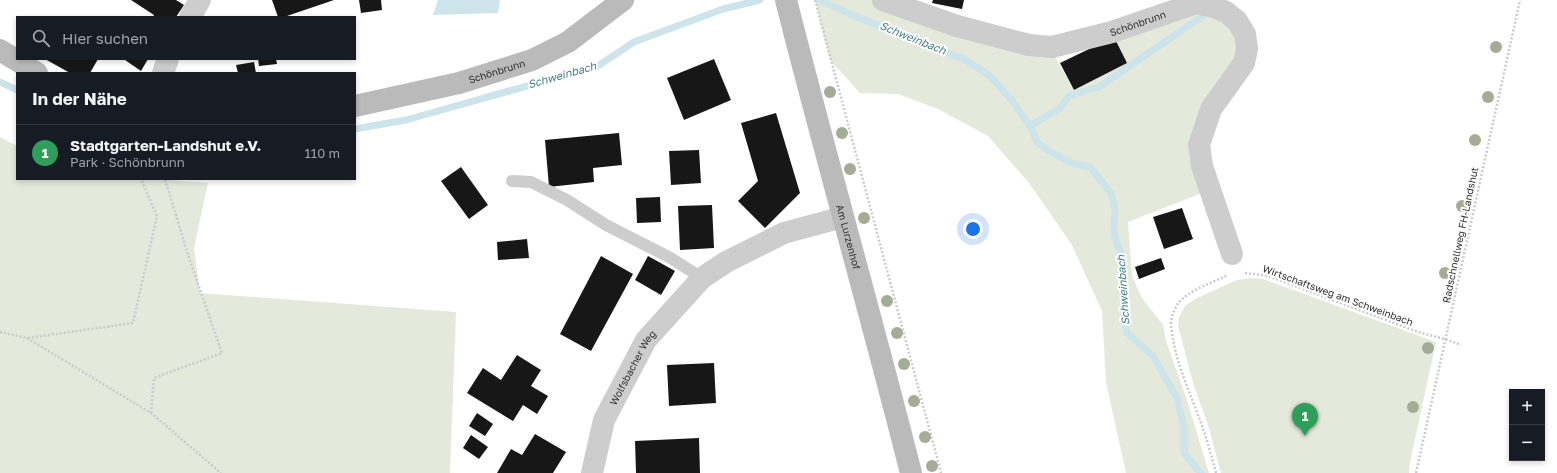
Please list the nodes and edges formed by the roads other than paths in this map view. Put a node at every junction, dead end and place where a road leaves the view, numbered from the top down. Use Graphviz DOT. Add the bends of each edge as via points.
graph roads {
  1 [pos="200,0"];
  2 [pos="623,0"];
  3 [pos="883,0"];
  4 [pos="788,10"];
  5 [pos="191,16"];
  6 [pos="0,50"];
  7 [pos="16,60"];
  8 [pos="16,60"];
  9 [pos="168,60"];
  10 [pos="35,72"];
  11 [pos="163,72"];
  12 [pos="356,106"];
  13 [pos="512,181"];
  14 [pos="842,217"];
  15 [pos="1235,267"];
  16 [pos="702,278"];
  17 [pos="592,473"];
  18 [pos="912,473"];
  1 -- 5 [label="street"];
  2 -- 12 [label="street, Schönbrunn" via="568,42 532,60 459,83"];
  3 -- 15 [label="street, Schönbrunn" via="957,26 1028,45 1052,47 1112,32 1196,3 1226,12 1238,20 1245,34 1247,50 1244,63 1211,109 1199,145 1202,166"];
  4 -- 14 [label="street, Am Lurzenhof"];
  6 -- 8 [label="street"];
  7 -- 10 [label="street"];
  9 -- 11 [label="street"];
  13 -- 16 [label="lane" via="531,182 567,200"];
  14 -- 16 [label="street, Wolfsbacher Weg" via="784,233 726,262"];
  14 -- 18 [label="street, Am Lurzenhof" via="873,322"];
  16 -- 17 [label="street, Wolfsbacher Weg" via="646,340 604,420"];
}
